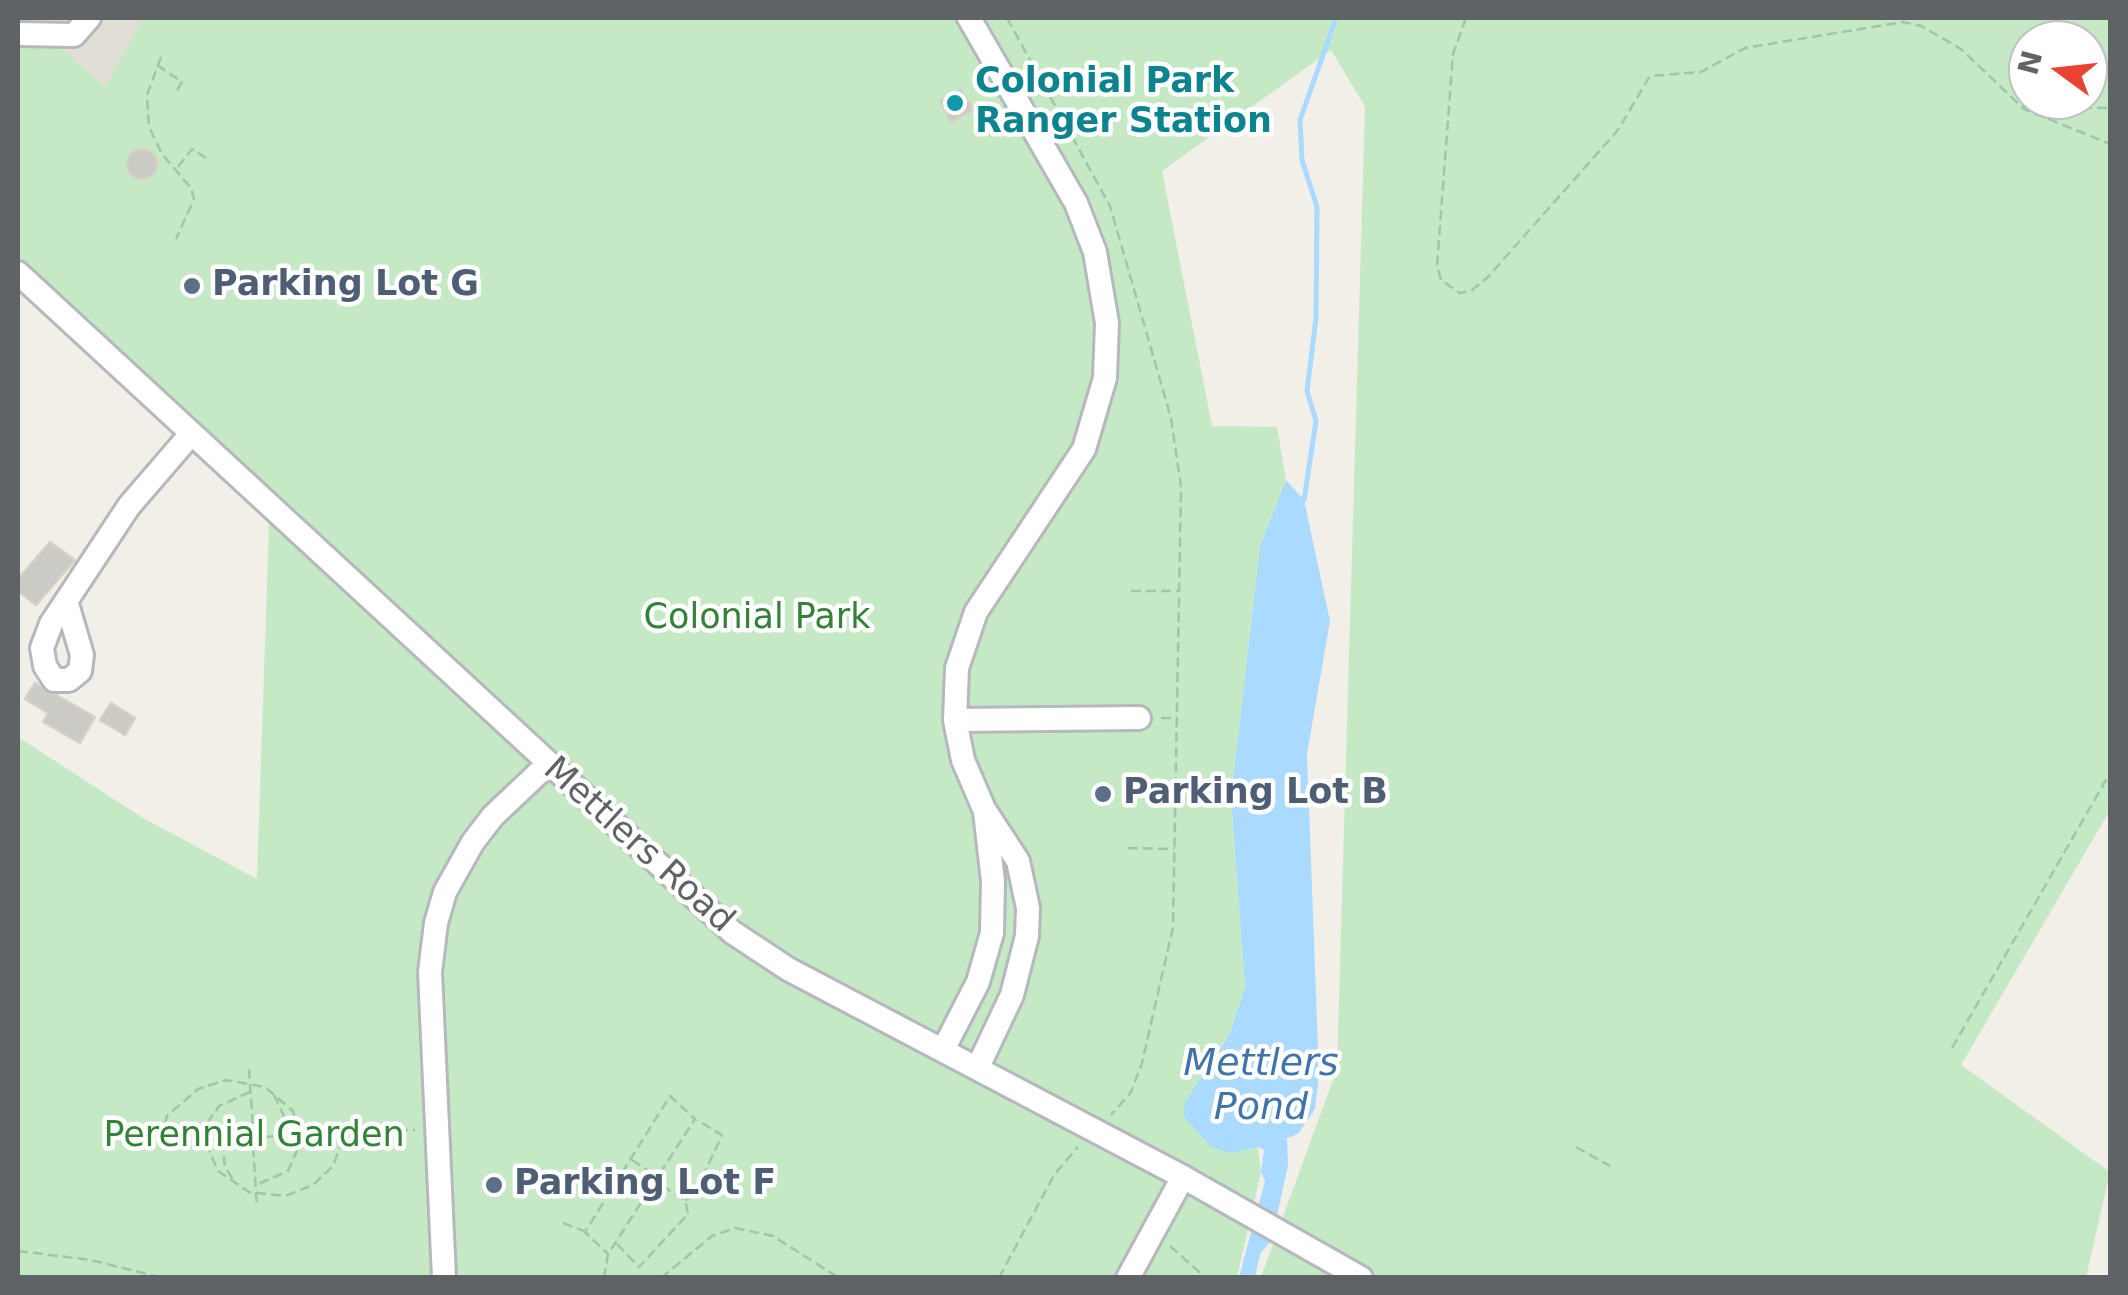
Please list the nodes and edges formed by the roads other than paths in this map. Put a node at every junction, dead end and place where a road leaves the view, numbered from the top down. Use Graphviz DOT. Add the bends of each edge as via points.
graph roads {
  1 [pos="89,18"];
  2 [pos="969,18"];
  3 [pos="18,34"];
  4 [pos="18,272"];
  5 [pos="191,434"];
  6 [pos="66,604"];
  7 [pos="1139,718"];
  8 [pos="955,720"];
  9 [pos="547,765"];
  10 [pos="984,809"];
  11 [pos="943,1050"];
  12 [pos="978,1068"];
  13 [pos="1183,1177"];
  14 [pos="444,1278"];
  15 [pos="1128,1278"];
  16 [pos="1361,1278"];
  1 -- 3 [label="street" via="74,34"];
  2 -- 8 [label="street" via="1088,230 1104,294 1107,351 1084,449 964,639"];
  4 -- 5 [label="street, Mettlers Road"];
  5 -- 6 [label="street" via="129,506"];
  5 -- 9 [label="street, Mettlers Road"];
  7 -- 8 [label="street"];
  8 -- 10 [label="street" via="962,760"];
  9 -- 11 [label="street, Mettlers Road" via="732,932"];
  9 -- 14 [label="street" via="472,842 436,923 430,972"];
  10 -- 11 [label="street" via="992,933 978,982"];
  10 -- 12 [label="street" via="1018,861 1028,908 1012,995"];
  11 -- 12 [label="street, Mettlers Road"];
  12 -- 13 [label="street, Mettlers Road"];
  13 -- 15 [label="street"];
  13 -- 16 [label="street, Mettlers Road"];
}
